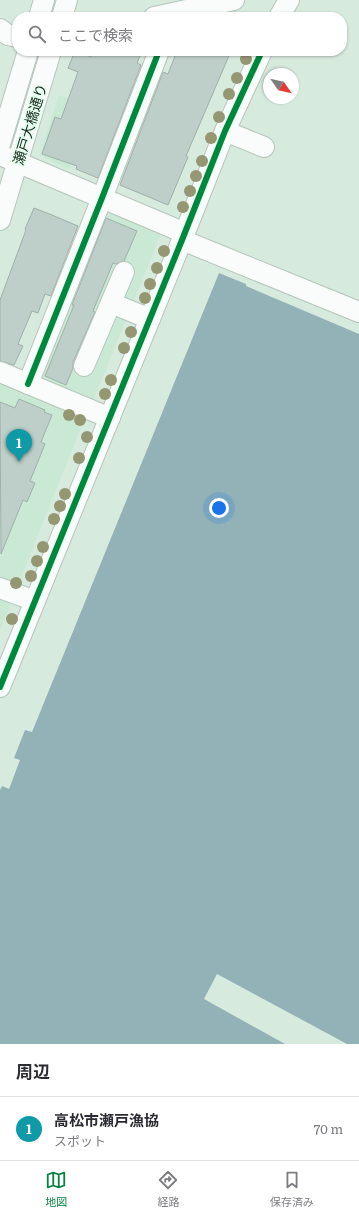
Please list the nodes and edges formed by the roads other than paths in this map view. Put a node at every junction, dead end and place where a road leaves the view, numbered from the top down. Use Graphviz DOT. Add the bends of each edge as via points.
graph roads {
  1 [pos="44,0"];
  2 [pos="68,0"];
  3 [pos="234,0"];
  4 [pos="289,0"];
  5 [pos="40,12"];
  6 [pos="64,12"];
  7 [pos="185,12"];
  8 [pos="283,12"];
  9 [pos="0,29"];
  10 [pos="12,36"];
  11 [pos="26,56"];
  12 [pos="49,56"];
  13 [pos="157,56"];
  14 [pos="260,56"];
  15 [pos="225,131"];
  16 [pos="0,144"];
  17 [pos="264,147"];
  18 [pos="8,158"];
  19 [pos="102,198"];
  20 [pos="0,220"];
  21 [pos="184,237"];
  22 [pos="124,272"];
  23 [pos="111,303"];
  24 [pos="359,312"];
  25 [pos="150,319"];
  26 [pos="84,366"];
  27 [pos="0,372"];
  28 [pos="28,384"];
  29 [pos="110,418"];
  30 [pos="0,588"];
  31 [pos="35,602"];
  32 [pos="0,687"];
  1 -- 5 [label="street"];
  2 -- 6 [label="street"];
  3 -- 7 [label="street"];
  4 -- 8 [label="street"];
  9 -- 10 [label="street"];
  11 -- 16 [label="street, 瀬戸大橋通り"];
  12 -- 18 [label="street, 瀬戸大橋通り"];
  13 -- 19 [label="street"];
  14 -- 15 [label="street"];
  15 -- 17 [label="street"];
  15 -- 21 [label="street"];
  18 -- 19 [label="street"];
  18 -- 20 [label="street, 瀬戸大橋通り"];
  19 -- 21 [label="street"];
  19 -- 28 [label="street"];
  21 -- 24 [label="street"];
  21 -- 25 [label="street"];
  22 -- 23 [label="street"];
  23 -- 25 [label="street"];
  23 -- 26 [label="street"];
  25 -- 29 [label="street"];
  27 -- 28 [label="street"];
  28 -- 29 [label="street"];
  29 -- 31 [label="street"];
  30 -- 31 [label="street"];
  31 -- 32 [label="street"];
}
